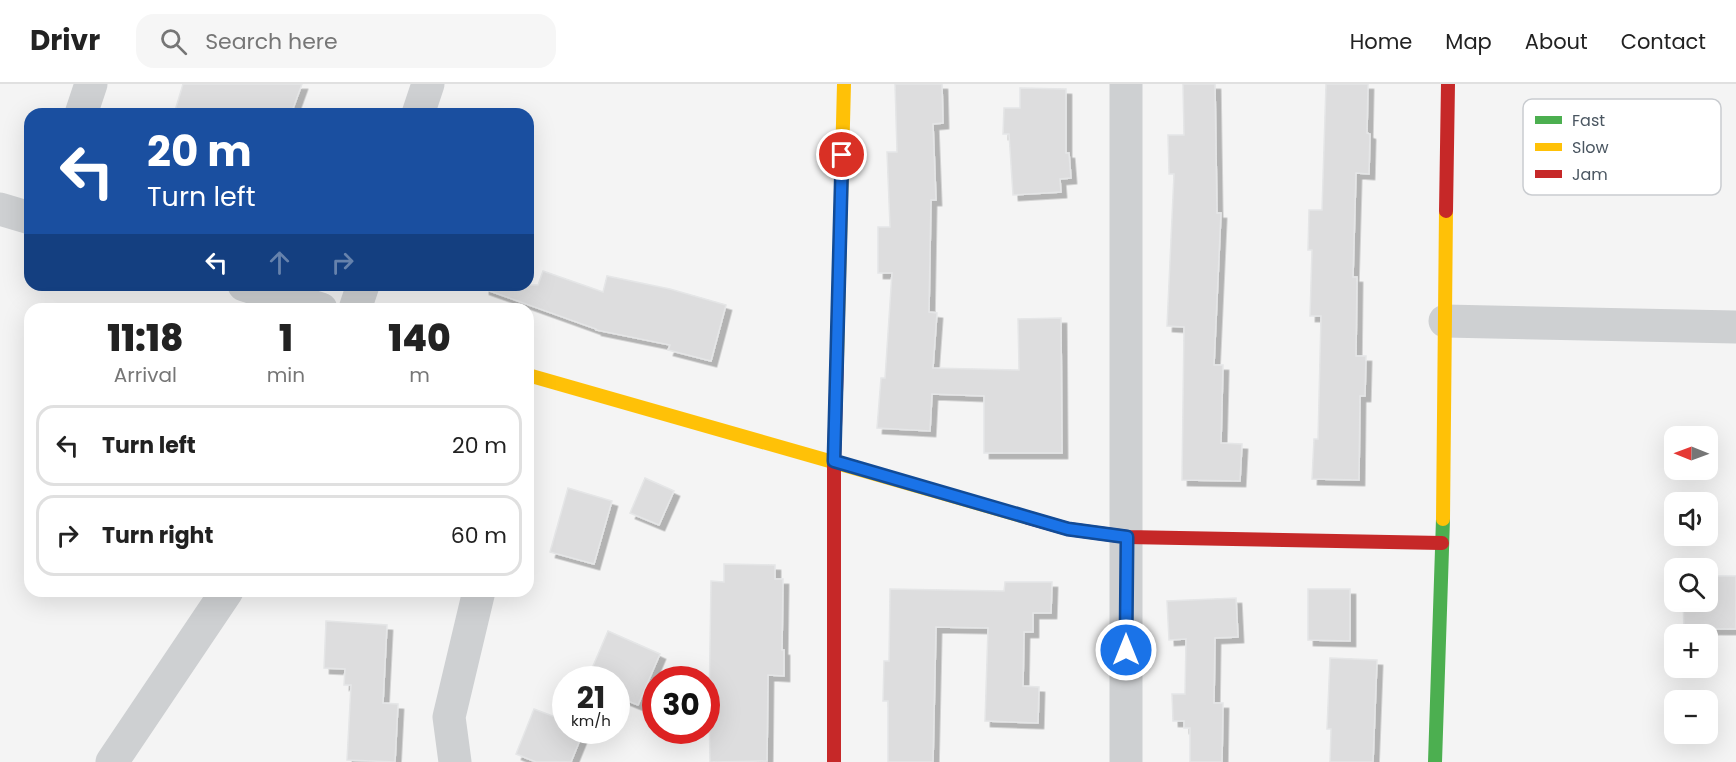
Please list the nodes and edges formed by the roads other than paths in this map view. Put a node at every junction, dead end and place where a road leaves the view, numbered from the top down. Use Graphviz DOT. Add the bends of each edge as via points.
graph roads {
  1 [pos="91,84"];
  2 [pos="428,84"];
  3 [pos="844,84"];
  4 [pos="1126,84"];
  5 [pos="1448,84"];
  6 [pos="83,108"];
  7 [pos="420,108"];
  8 [pos="0,209"];
  9 [pos="24,216"];
  10 [pos="263,291"];
  11 [pos="302,303"];
  12 [pos="1445,321"];
  13 [pos="1736,327"];
  14 [pos="534,378"];
  15 [pos="834,461"];
  16 [pos="1127,537"];
  17 [pos="1442,543"];
  18 [pos="223,597"];
  19 [pos="478,597"];
  20 [pos="112,762"];
  21 [pos="454,762"];
  22 [pos="834,762"];
  23 [pos="1126,762"];
  24 [pos="1435,762"];
  1 -- 6 [label="street"];
  2 -- 7 [label="street"];
  3 -- 15 [label="street"];
  4 -- 16 [label="street"];
  5 -- 12 [label="street"];
  8 -- 9 [label="street"];
  10 -- 11 [label="street"];
  12 -- 13 [label="street"];
  12 -- 17 [label="street"];
  14 -- 15 [label="street"];
  15 -- 16 [label="street" via="1068,529"];
  15 -- 22 [label="street"];
  16 -- 17 [label="street"];
  16 -- 23 [label="street"];
  17 -- 24 [label="street"];
  18 -- 20 [label="street"];
  19 -- 21 [label="street" via="449,717"];
}
